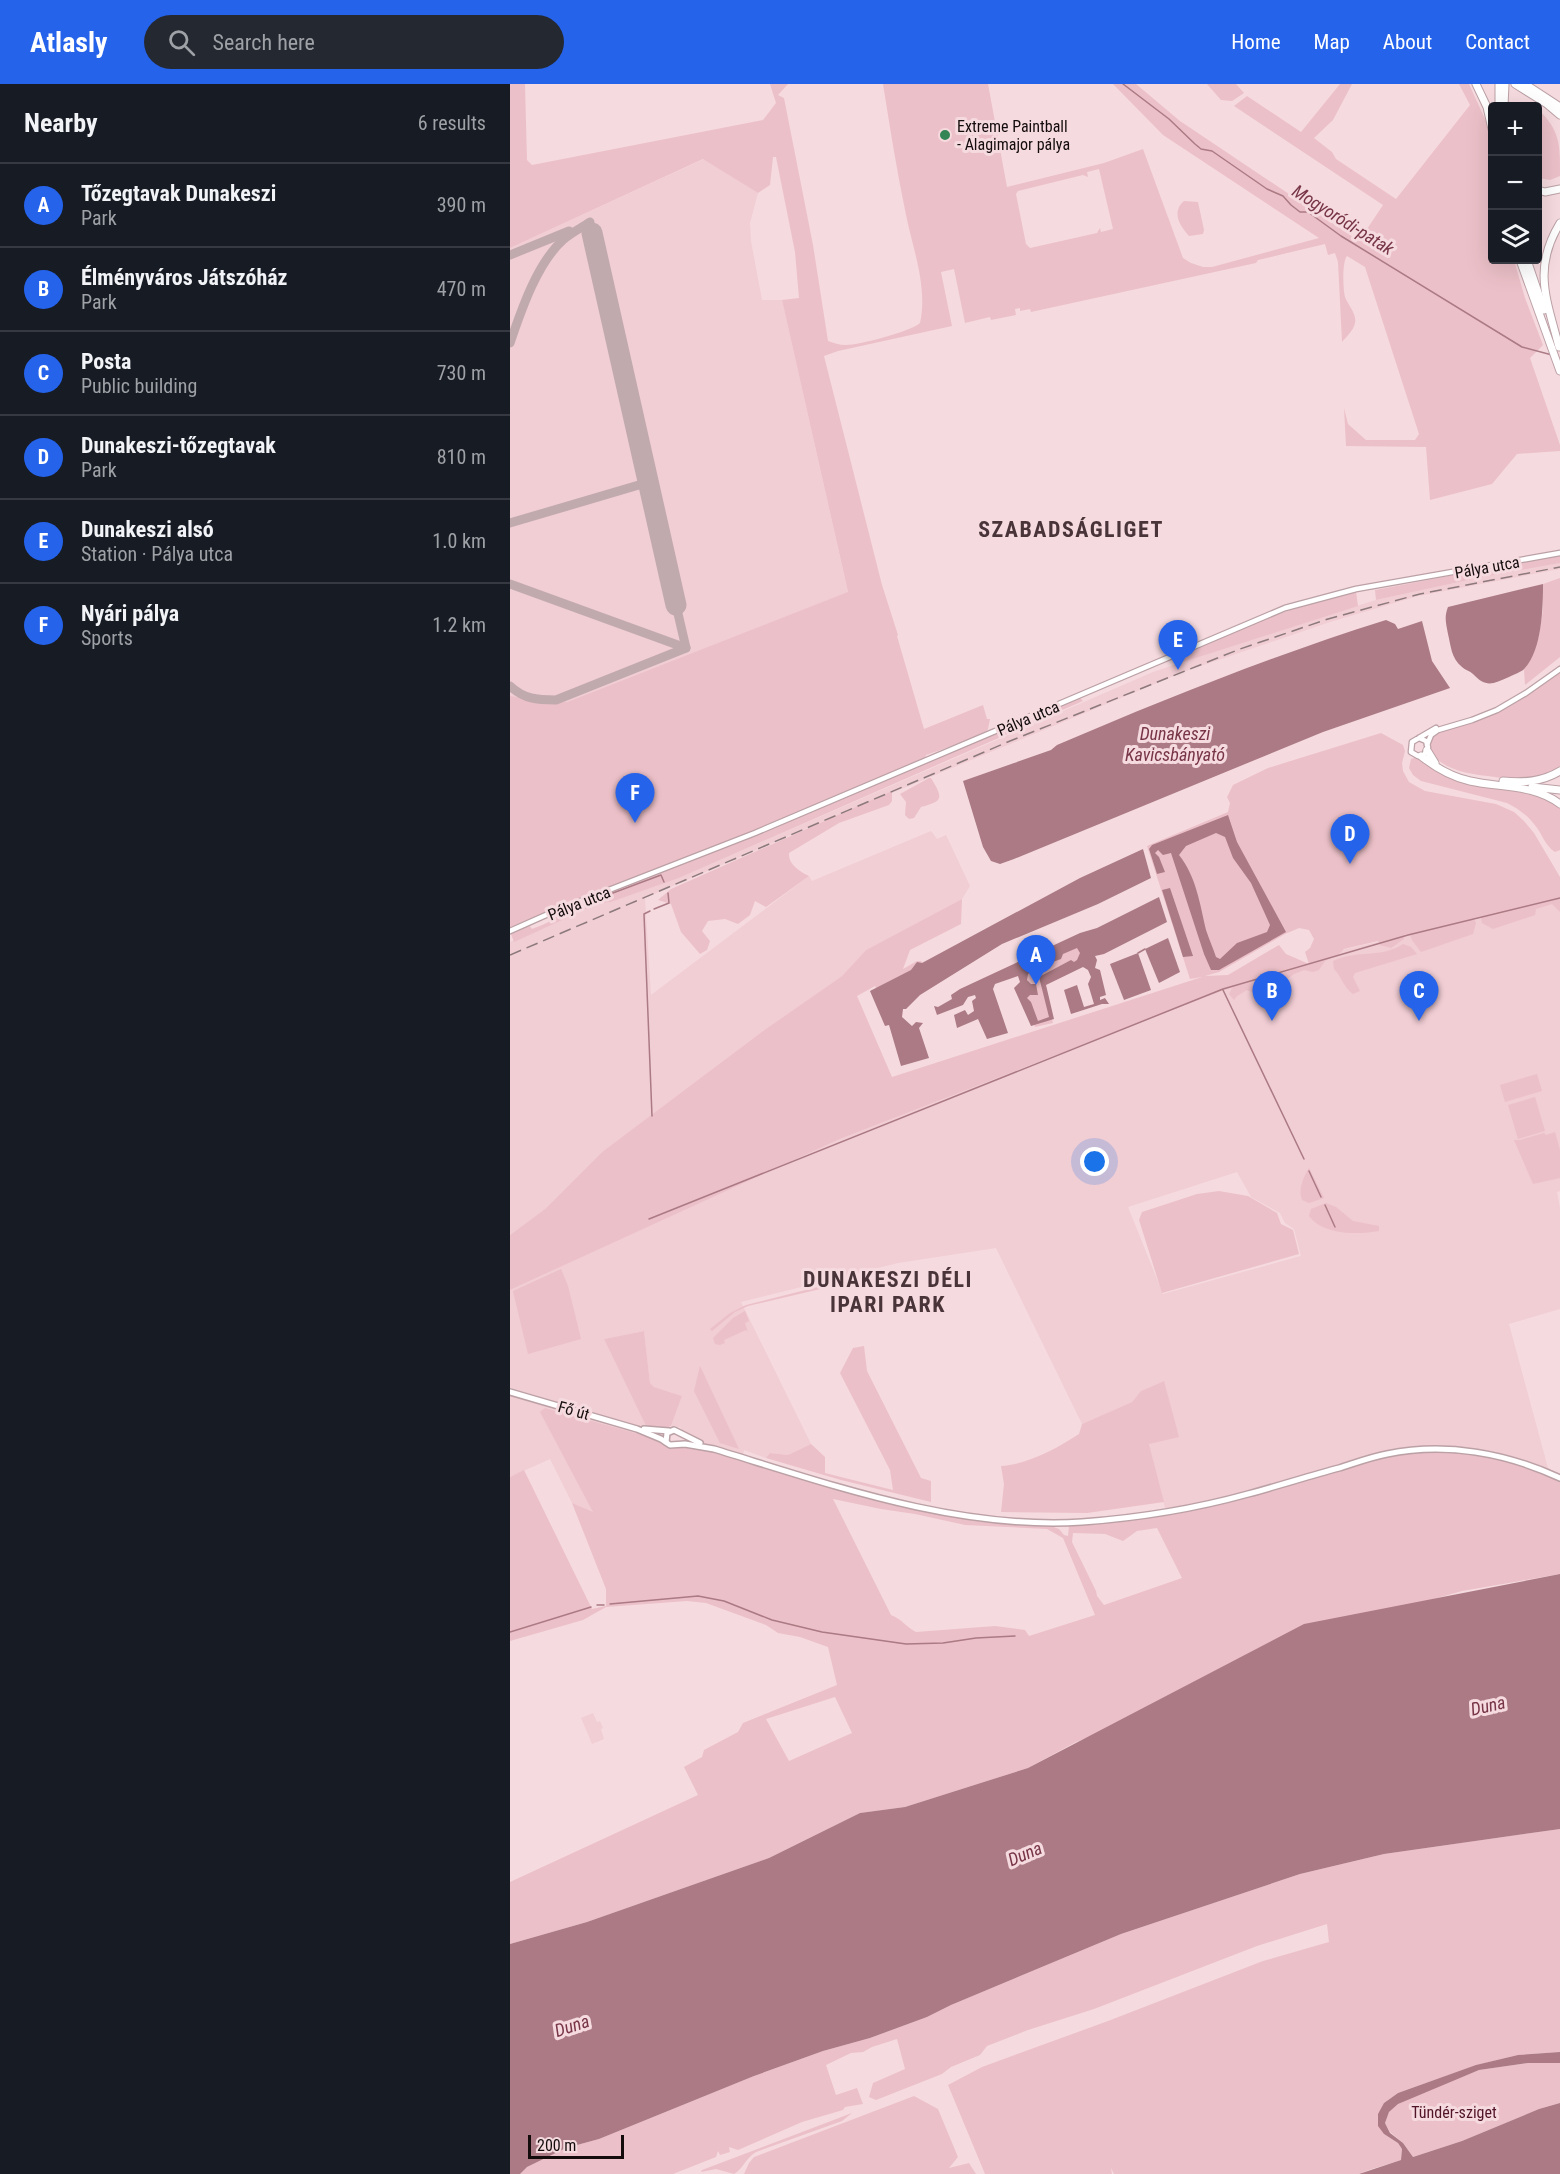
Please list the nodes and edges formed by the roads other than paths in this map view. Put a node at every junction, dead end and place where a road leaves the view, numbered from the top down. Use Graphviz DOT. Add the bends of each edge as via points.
graph roads {
  1 [pos="1476,84"];
  2 [pos="1515,84"];
  3 [pos="1525,84"];
  4 [pos="1502,85"];
  5 [pos="1500,102"];
  6 [pos="1504,102"];
  7 [pos="1560,107"];
  8 [pos="1488,111"];
  9 [pos="1560,115"];
  10 [pos="1560,189"];
  11 [pos="1542,191"];
  12 [pos="1560,223"];
  13 [pos="1522,264"];
  14 [pos="1528,264"];
  15 [pos="1556,348"];
  16 [pos="1559,369"];
  17 [pos="1560,553"];
  18 [pos="1560,669"];
  19 [pos="1486,714"];
  20 [pos="1419,738"];
  21 [pos="1425,750"];
  22 [pos="1560,771"];
  23 [pos="1498,783"];
  24 [pos="1560,790"];
  25 [pos="1560,804"];
  26 [pos="510,931"];
  27 [pos="510,1392"];
  28 [pos="637,1429"];
  29 [pos="669,1431"];
  30 [pos="680,1434"];
  31 [pos="666,1442"];
  32 [pos="676,1446"];
  33 [pos="714,1449"];
  34 [pos="1560,1478"];
  1 -- 8 [label="highway"];
  2 -- 9 [label="highway"];
  3 -- 7 [label="highway"];
  4 -- 5 [label="highway"];
  4 -- 6 [label="highway"];
  10 -- 11 [label="highway"];
  12 -- 15 [label="highway" via="1549,245 1544,275"];
  13 -- 15 [label="highway"];
  14 -- 15 [label="highway"];
  15 -- 16 [label="highway"];
  17 -- 26 [label="street, Pálya utca" via="1356,588 1285,608 755,833"];
  18 -- 19 [label="street" via="1510,703"];
  19 -- 20 [label="street" via="1444,724"];
  19 -- 21 [label="street" via="1438,730 1431,735"];
  20 -- 21 [label="street"];
  20 -- 21 [label="street" via="1410,749 1415,755"];
  21 -- 23 [label="highway" via="1433,761 1454,774"];
  21 -- 23 [label="highway" via="1440,770 1462,779"];
  22 -- 23 [label="highway" via="1534,781"];
  23 -- 24 [label="highway"];
  23 -- 25 [label="highway" via="1542,794"];
  27 -- 28 [label="main road, Fő út"];
  28 -- 29 [label="main road, Fő út"];
  28 -- 31 [label="main road, Fő út"];
  29 -- 30 [label="main road"];
  29 -- 31 [label="main road"];
  30 -- 32 [label="main road"];
  30 -- 33 [label="main road"];
  31 -- 32 [label="main road"];
  32 -- 33 [label="main road"];
  33 -- 34 [label="main road" via="913,1507 1030,1522 1106,1520 1210,1503 1413,1450 1472,1451 1502,1457"];
}
